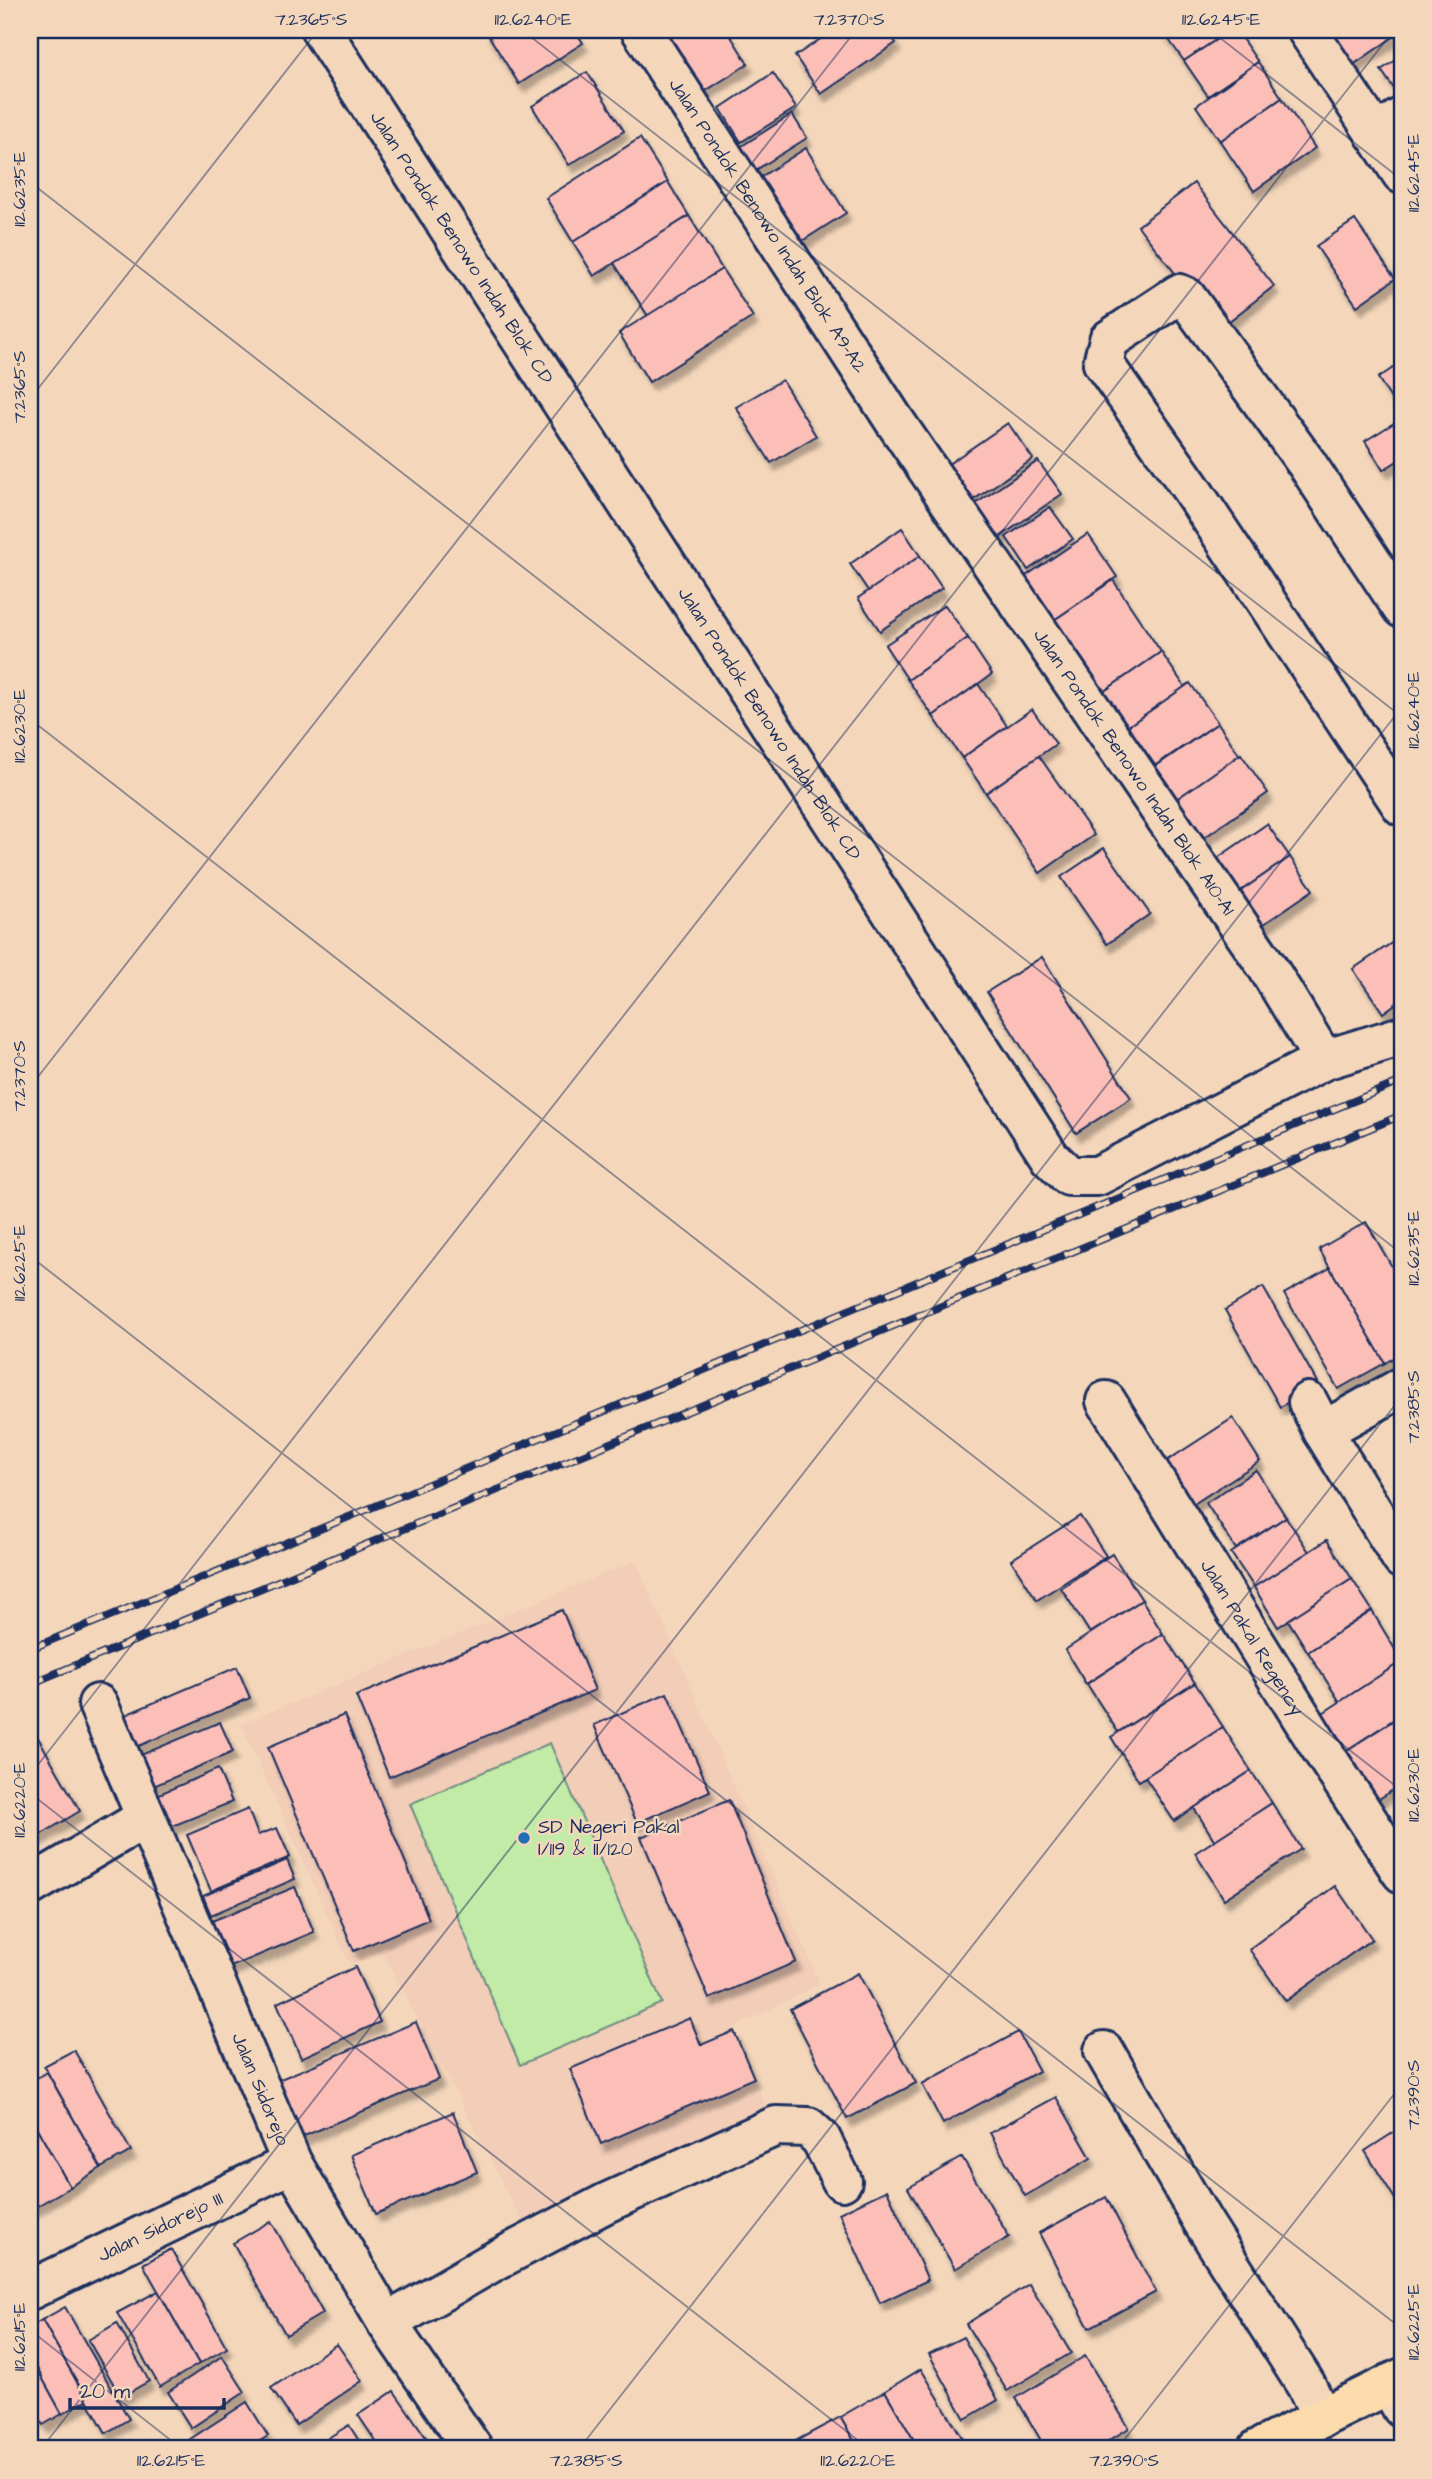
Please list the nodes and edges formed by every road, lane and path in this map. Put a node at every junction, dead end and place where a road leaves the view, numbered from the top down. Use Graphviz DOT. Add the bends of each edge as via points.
graph roads {
  1 [pos="321,30"];
  2 [pos="641,30"];
  3 [pos="1307,30"];
  4 [pos="1389,126"];
  5 [pos="1402,174"];
  6 [pos="894,420"];
  7 [pos="1402,608"];
  8 [pos="1402,806"];
  9 [pos="1402,1037"];
  10 [pos="1324,1060"];
  11 [pos="1402,1387"];
  12 [pos="1106,1401"];
  13 [pos="1402,1559"];
  14 [pos="98,1704"];
  15 [pos="145,1818"];
  16 [pos="1402,1873"];
  17 [pos="30,1886"];
  18 [pos="1104,2051"];
  19 [pos="292,2163"];
  20 [pos="842,2180"];
  21 [pos="30,2290"];
  22 [pos="387,2323"];
  23 [pos="1398,2390"];
  24 [pos="1322,2418"];
  25 [pos="473,2449"];
  26 [pos="1258,2449"];
  1 -- 10 [label="street, Jalan Pondok Benowo Indah Blok CD" via="1050,1157 1069,1176 1097,1176"];
  2 -- 6 [label="street, Jalan Pondok Benowo Indah Blok A9-A2"];
  3 -- 4 [label="street"];
  4 -- 5 [label="street"];
  6 -- 10 [label="street, Jalan Pondok Benowo Indah Blok A10-A1" via="1268,968"];
  7 -- 8 [label="street" via="1307,464 1186,297 1179,294 1109,340 1103,363"];
  9 -- 10 [label="street"];
  11 -- 13 [label="street" via="1315,1416"];
  12 -- 16 [label="street, Jalan Pakal Regency"];
  14 -- 15 [label="street, Jalan Sidorejo"];
  15 -- 17 [label="street"];
  15 -- 19 [label="street, Jalan Sidorejo"];
  18 -- 24 [label="street"];
  19 -- 21 [label="street, Jalan Sidorejo III"];
  19 -- 22 [label="street, Jalan Sidorejo"];
  20 -- 22 [label="street" via="821,2139 808,2127 776,2126 606,2203"];
  22 -- 25 [label="street, Jalan Sidorejo"];
  23 -- 24 [label="main road"];
  24 -- 26 [label="main road"];
}
